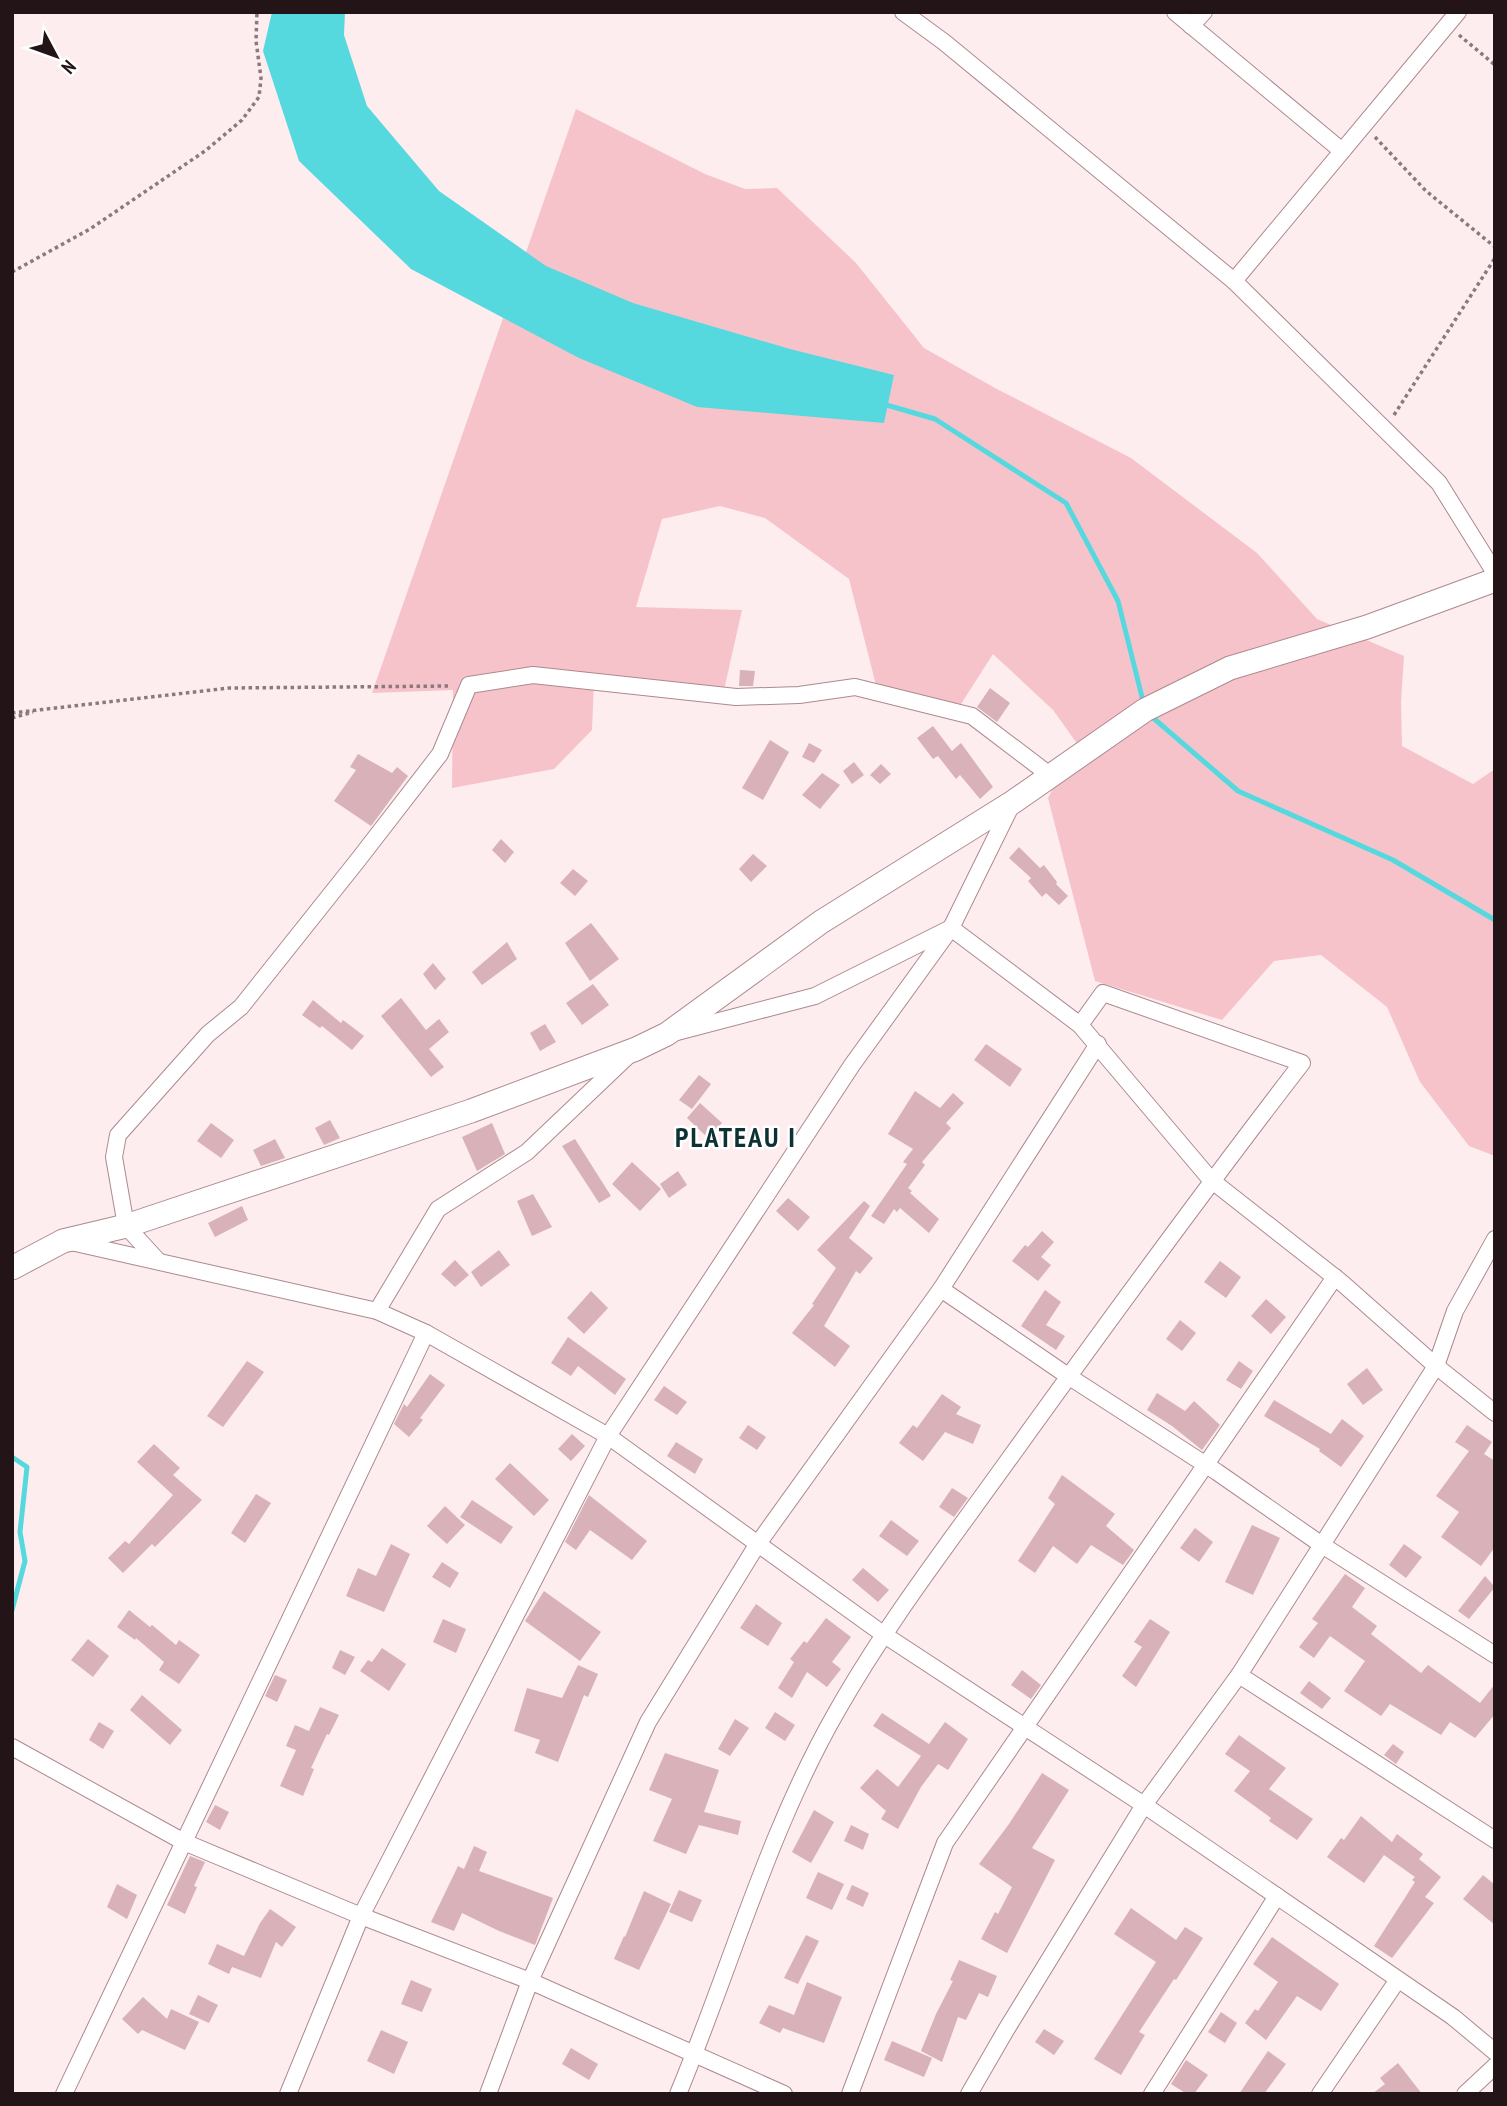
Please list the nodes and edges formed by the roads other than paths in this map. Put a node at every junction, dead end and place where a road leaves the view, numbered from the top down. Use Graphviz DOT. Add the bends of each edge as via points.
graph roads {
  1 [pos="1175,12"];
  2 [pos="1204,12"];
  3 [pos="905,13"];
  4 [pos="1452,19"];
  5 [pos="1191,26"];
  6 [pos="1342,151"];
  7 [pos="1234,281"];
  8 [pos="1495,573"];
  9 [pos="1495,580"];
  10 [pos="1051,776"];
  11 [pos="1013,802"];
  12 [pos="951,929"];
  13 [pos="1080,1025"];
  14 [pos="667,1034"];
  15 [pos="1098,1044"];
  16 [pos="636,1049"];
  17 [pos="1211,1180"];
  18 [pos="126,1226"];
  19 [pos="1495,1239"];
  20 [pos="63,1241"];
  21 [pos="158,1261"];
  22 [pos="12,1268"];
  23 [pos="1335,1277"];
  24 [pos="941,1290"];
  25 [pos="377,1311"];
  26 [pos="426,1333"];
  27 [pos="1436,1366"];
  28 [pos="1068,1376"];
  29 [pos="1495,1413"];
  30 [pos="608,1436"];
  31 [pos="1206,1465"];
  32 [pos="757,1545"];
  33 [pos="1322,1545"];
  34 [pos="883,1634"];
  35 [pos="1495,1656"];
  36 [pos="1239,1675"];
  37 [pos="1024,1726"];
  38 [pos="12,1747"];
  39 [pos="1144,1805"];
  40 [pos="1495,1840"];
  41 [pos="184,1842"];
  42 [pos="1277,1896"];
  43 [pos="361,1916"];
  44 [pos="530,1981"];
  45 [pos="1397,1981"];
  46 [pos="1495,2052"];
  47 [pos="694,2056"];
  48 [pos="1495,2066"];
  49 [pos="64,2094"];
  50 [pos="288,2094"];
  51 [pos="488,2094"];
  52 [pos="678,2094"];
  53 [pos="784,2094"];
  54 [pos="850,2094"];
  55 [pos="969,2094"];
  56 [pos="1152,2094"];
  57 [pos="1320,2094"];
  58 [pos="1465,2094"];
  1 -- 5 [label="street"];
  2 -- 5 [label="street"];
  3 -- 7 [label="street"];
  4 -- 6 [label="street"];
  5 -- 6 [label="street"];
  6 -- 7 [label="street"];
  7 -- 8 [label="street" via="1439,483"];
  9 -- 10 [label="street" via="1367,627 1230,668 1145,710"];
  10 -- 11 [label="street"];
  10 -- 18 [label="street" via="972,716 855,687 736,697 533,675 469,685 440,754 358,860 241,1007 208,1034 118,1135 114,1157"];
  11 -- 12 [label="street"];
  11 -- 14 [label="street" via="821,922"];
  12 -- 13 [label="street"];
  12 -- 14 [label="street" via="815,996"];
  12 -- 30 [label="street" via="852,1065"];
  13 -- 15 [label="street"];
  13 -- 17 [label="street" via="1103,993 1302,1063"];
  14 -- 16 [label="street"];
  15 -- 17 [label="street"];
  15 -- 24 [label="street"];
  16 -- 18 [label="street" via="471,1111"];
  16 -- 25 [label="street" via="527,1152 438,1209"];
  17 -- 23 [label="street"];
  17 -- 28 [label="street"];
  18 -- 20 [label="street"];
  18 -- 21 [label="street"];
  19 -- 27 [label="street" via="1455,1311"];
  20 -- 21 [label="street"];
  20 -- 22 [label="street"];
  21 -- 25 [label="street"];
  23 -- 27 [label="street"];
  23 -- 31 [label="street"];
  24 -- 28 [label="street"];
  24 -- 32 [label="street"];
  25 -- 26 [label="street"];
  26 -- 30 [label="street"];
  26 -- 41 [label="street"];
  27 -- 29 [label="street"];
  27 -- 33 [label="street"];
  28 -- 31 [label="street"];
  28 -- 34 [label="street"];
  30 -- 32 [label="street"];
  30 -- 43 [label="street"];
  31 -- 33 [label="street"];
  31 -- 37 [label="street"];
  32 -- 34 [label="street"];
  32 -- 44 [label="street" via="648,1722"];
  33 -- 35 [label="street"];
  33 -- 36 [label="street"];
  34 -- 37 [label="street"];
  34 -- 47 [label="street" via="788,1806"];
  36 -- 39 [label="street"];
  36 -- 40 [label="street"];
  37 -- 39 [label="street"];
  37 -- 54 [label="street" via="945,1843"];
  38 -- 41 [label="street"];
  39 -- 42 [label="street"];
  39 -- 55 [label="street"];
  41 -- 43 [label="street"];
  41 -- 49 [label="street"];
  42 -- 45 [label="street"];
  42 -- 56 [label="street"];
  43 -- 44 [label="street"];
  43 -- 50 [label="street"];
  44 -- 47 [label="street"];
  44 -- 51 [label="street"];
  45 -- 46 [label="street" via="1453,2017"];
  45 -- 57 [label="street"];
  47 -- 52 [label="street"];
  47 -- 53 [label="street"];
  48 -- 58 [label="street"];
}
